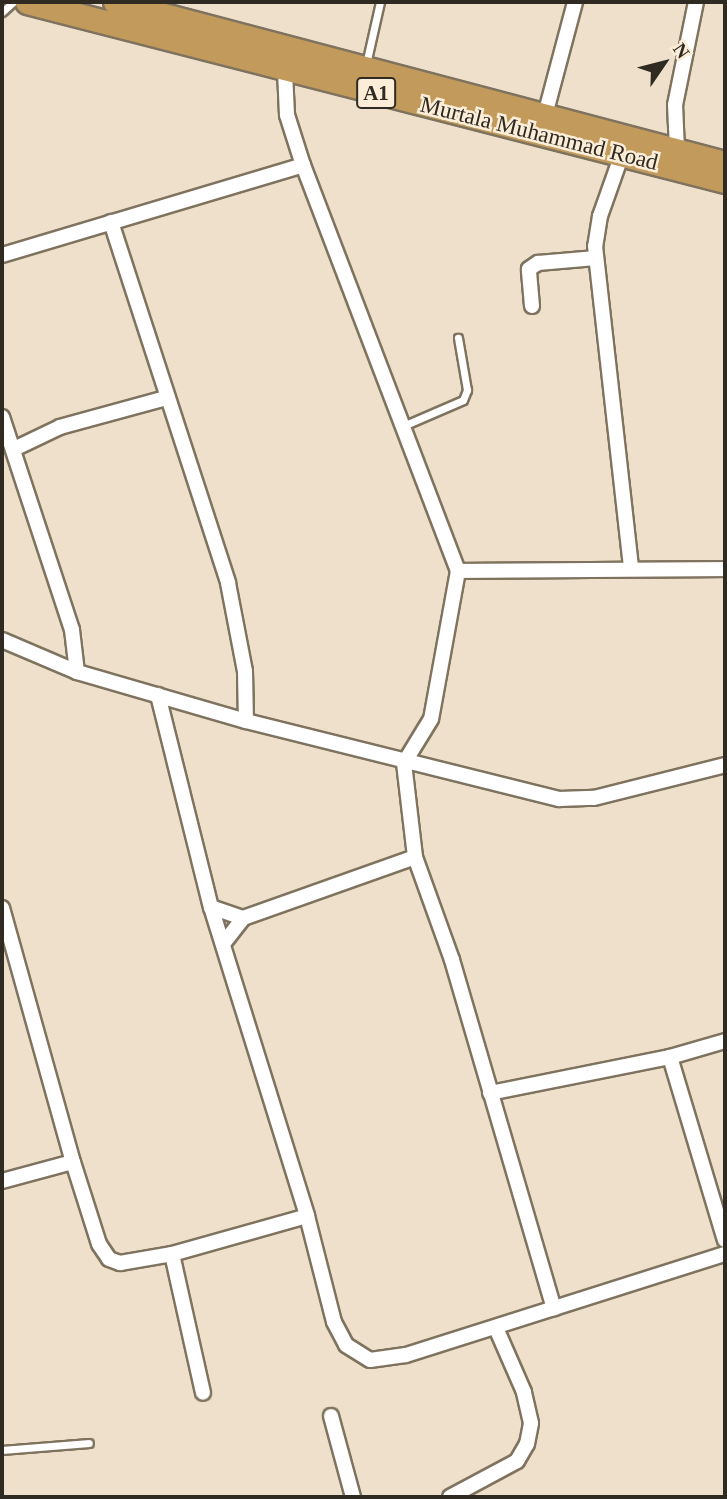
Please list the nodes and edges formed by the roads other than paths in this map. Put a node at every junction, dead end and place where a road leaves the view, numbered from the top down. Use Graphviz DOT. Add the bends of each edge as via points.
graph roads {
  1 [pos="13,2"];
  2 [pos="27,2"];
  3 [pos="116,2"];
  4 [pos="380,2"];
  5 [pos="575,2"];
  6 [pos="696,2"];
  7 [pos="2,12"];
  8 [pos="366,68"];
  9 [pos="285,71"];
  10 [pos="545,115"];
  11 [pos="677,150"];
  12 [pos="622,154"];
  13 [pos="725,163"];
  14 [pos="303,165"];
  15 [pos="725,181"];
  16 [pos="111,222"];
  17 [pos="2,255"];
  18 [pos="596,258"];
  19 [pos="532,306"];
  20 [pos="458,338"];
  21 [pos="166,398"];
  22 [pos="2,417"];
  23 [pos="403,426"];
  24 [pos="14,449"];
  25 [pos="631,568"];
  26 [pos="725,569"];
  27 [pos="458,571"];
  28 [pos="2,640"];
  29 [pos="76,651"];
  30 [pos="56,664"];
  31 [pos="77,672"];
  32 [pos="158,695"];
  33 [pos="246,721"];
  34 [pos="404,763"];
  35 [pos="725,765"];
  36 [pos="415,857"];
  37 [pos="211,907"];
  38 [pos="2,908"];
  39 [pos="243,918"];
  40 [pos="223,944"];
  41 [pos="725,1041"];
  42 [pos="670,1058"];
  43 [pos="490,1093"];
  44 [pos="73,1162"];
  45 [pos="2,1181"];
  46 [pos="307,1216"];
  47 [pos="725,1240"];
  48 [pos="172,1254"];
  49 [pos="725,1254"];
  50 [pos="554,1308"];
  51 [pos="496,1328"];
  52 [pos="203,1393"];
  53 [pos="331,1416"];
  54 [pos="89,1443"];
  55 [pos="2,1450"];
  56 [pos="353,1497"];
  57 [pos="450,1497"];
  1 -- 7 [label="lane"];
  2 -- 9 [label="highway, Murtala Muhammad Road / A1"];
  3 -- 8 [label="highway, Murtala Muhammad Road / A1"];
  4 -- 8 [label="lane"];
  5 -- 10 [label="street"];
  6 -- 11 [label="street" via="674,104"];
  8 -- 10 [label="highway, Murtala Muhammad Road / A1"];
  9 -- 12 [label="highway, Murtala Muhammad Road / A1"];
  9 -- 14 [label="street" via="287,115"];
  10 -- 11 [label="highway, Murtala Muhammad Road / A1"];
  11 -- 13 [label="highway, Murtala Muhammad Road / A1"];
  12 -- 15 [label="highway, Murtala Muhammad Road / A1"];
  12 -- 18 [label="street" via="600,216"];
  14 -- 16 [label="street"];
  14 -- 23 [label="street"];
  16 -- 17 [label="street"];
  16 -- 21 [label="street"];
  18 -- 19 [label="street" via="538,263 529,269"];
  18 -- 25 [label="street"];
  20 -- 23 [label="lane" via="467,390 463,400"];
  21 -- 24 [label="street" via="60,428"];
  21 -- 33 [label="street" via="228,583 245,671"];
  22 -- 24 [label="street"];
  23 -- 27 [label="street"];
  24 -- 29 [label="street"];
  25 -- 26 [label="street"];
  25 -- 27 [label="street"];
  27 -- 34 [label="street" via="431,719"];
  28 -- 30 [label="street"];
  29 -- 30 [label="street"];
  29 -- 31 [label="street"];
  30 -- 31 [label="street"];
  31 -- 32 [label="street"];
  32 -- 33 [label="street"];
  32 -- 37 [label="street"];
  33 -- 34 [label="street"];
  34 -- 35 [label="street" via="559,799 594,798"];
  34 -- 36 [label="street"];
  36 -- 39 [label="street"];
  36 -- 43 [label="street" via="452,960"];
  37 -- 39 [label="street"];
  37 -- 40 [label="street"];
  38 -- 44 [label="street"];
  39 -- 40 [label="street"];
  40 -- 46 [label="street"];
  41 -- 42 [label="street"];
  42 -- 43 [label="street"];
  42 -- 47 [label="street"];
  43 -- 50 [label="street"];
  44 -- 45 [label="street"];
  44 -- 48 [label="street" via="99,1244 109,1259 120,1263"];
  46 -- 48 [label="street"];
  46 -- 51 [label="street" via="334,1322 346,1345 370,1360 406,1355"];
  48 -- 52 [label="street"];
  49 -- 50 [label="street"];
  50 -- 51 [label="street"];
  51 -- 57 [label="street" via="524,1392 531,1423 527,1444 517,1461"];
  53 -- 56 [label="street"];
  54 -- 55 [label="lane"];
}
